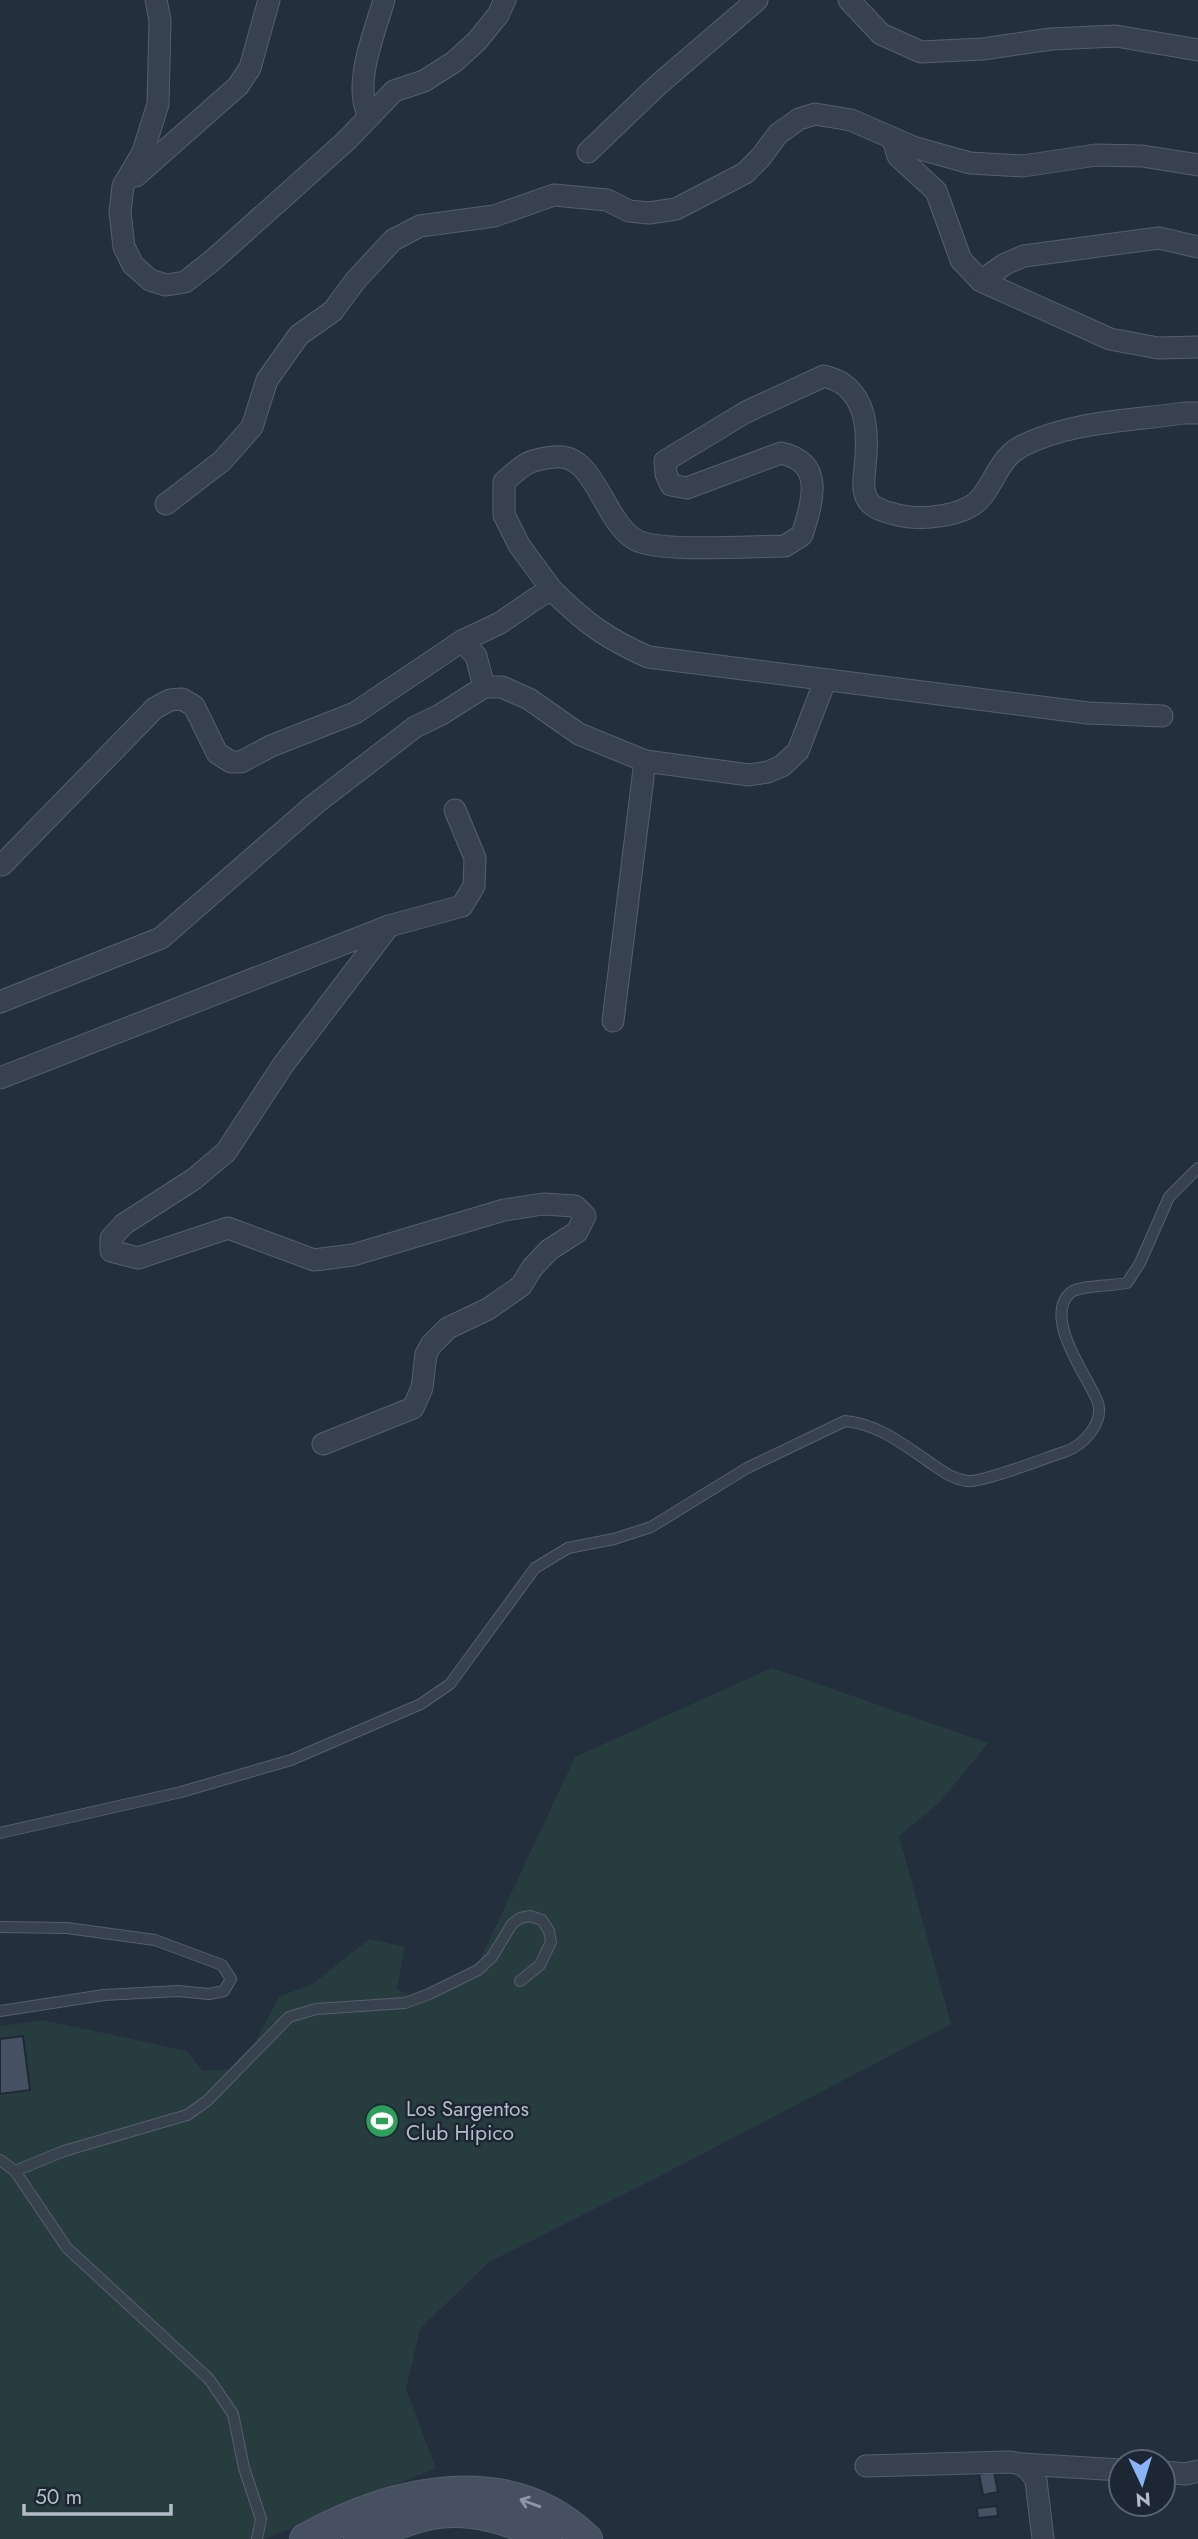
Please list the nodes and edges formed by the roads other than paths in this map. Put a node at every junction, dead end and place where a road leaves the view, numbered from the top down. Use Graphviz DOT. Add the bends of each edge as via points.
graph roads {
  1 [pos="156,0"];
  2 [pos="270,0"];
  3 [pos="384,0"];
  4 [pos="505,0"];
  5 [pos="757,0"];
  6 [pos="849,0"];
  7 [pos="1198,50"];
  8 [pos="369,116"];
  9 [pos="893,139"];
  10 [pos="588,152"];
  11 [pos="1198,165"];
  12 [pos="123,186"];
  13 [pos="1198,247"];
  14 [pos="981,281"];
  15 [pos="1198,347"];
  16 [pos="1198,413"];
  17 [pos="166,504"];
  18 [pos="552,590"];
  19 [pos="462,641"];
  20 [pos="825,681"];
  21 [pos="485,687"];
  22 [pos="1162,716"];
  23 [pos="645,761"];
  24 [pos="455,810"];
  25 [pos="2,865"];
  26 [pos="388,926"];
  27 [pos="0,1002"];
  28 [pos="613,1021"];
  29 [pos="0,1078"];
  30 [pos="1198,1168"];
  31 [pos="323,1444"];
  32 [pos="0,1833"];
  33 [pos="0,1927"];
  34 [pos="520,1981"];
  35 [pos="0,2011"];
  36 [pos="0,2160"];
  37 [pos="15,2171"];
  38 [pos="1022,2464"];
  39 [pos="866,2466"];
  40 [pos="1107,2469"];
  41 [pos="1198,2471"];
  42 [pos="1177,2473"];
  43 [pos="257,2539"];
  44 [pos="305,2539"];
  45 [pos="359,2539"];
  46 [pos="546,2539"];
  47 [pos="587,2539"];
  48 [pos="1043,2539"];
  1 -- 12 [label="street" via="160,20 158,104 144,152"];
  2 -- 12 [label="street" via="250,68 238,86"];
  3 -- 8 [label="street" via="362,91"];
  4 -- 8 [label="street" via="477,41 454,62 424,81 394,91"];
  5 -- 10 [label="street"];
  6 -- 7 [label="street" via="881,34 921,52 1116,36"];
  8 -- 12 [label="street" via="185,282 166,285 150,280 133,265 124,247"];
  9 -- 11 [label="street" via="970,163 1023,166 1096,155"];
  9 -- 14 [label="street" via="898,156 936,191 961,260"];
  9 -- 17 [label="street" via="851,120 815,114 799,118 778,134 745,173 676,209 629,211 607,200 554,195 495,216 411,230 393,240 333,312 299,335 267,380 252,427 222,461"];
  13 -- 14 [label="street" via="1158,238 1024,256"];
  14 -- 15 [label="street" via="1110,339 1158,348"];
  16 -- 18 [label="street" via="1062,430 1003,460 982,498 962,510 907,518 870,504 863,487 868,442 860,401 843,384 824,376 746,412 665,461 671,485 687,488 781,453 795,456 807,466 814,495 803,536 785,546 659,547 636,540 620,527 582,465 564,455 530,460 504,482 504,515 519,545"];
  18 -- 19 [label="street"];
  18 -- 20 [label="street" via="613,641 648,657"];
  19 -- 21 [label="street" via="476,656"];
  19 -- 25 [label="street" via="355,713 241,762 231,762 217,753 194,706 182,699 170,700 155,708"];
  20 -- 22 [label="street" via="1088,713"];
  20 -- 23 [label="street" via="798,751 782,766 749,775"];
  21 -- 23 [label="street" via="502,687 529,699 579,734"];
  21 -- 27 [label="street" via="415,727 315,803 160,938"];
  23 -- 28 [label="street"];
  24 -- 26 [label="street" via="475,858 474,886 462,906"];
  26 -- 29 [label="street"];
  26 -- 31 [label="street" via="283,1065 226,1152 111,1238 111,1251 138,1258 228,1228 314,1260 353,1255 504,1210 543,1204 575,1206 585,1216 577,1232 548,1250 521,1286 448,1328 431,1345 413,1408"];
  30 -- 32 [label="lane" via="1169,1197 1127,1283 1079,1288 1069,1294 1062,1309 1064,1332 1098,1402 1090,1436 1072,1450 969,1481 948,1475 887,1433 845,1421 747,1468 651,1527 568,1548 535,1568 450,1684 421,1704 291,1760 181,1792"];
  33 -- 35 [label="lane" via="67,1927 155,1940 222,1965 231,1979 224,1991 209,1994 104,1995"];
  34 -- 37 [label="lane" via="540,1965 551,1942 542,1920 530,1916 512,1924 492,1957 478,1970 429,1994 405,2003 316,2009 289,2017 207,2101 187,2115 64,2151"];
  36 -- 37 [label="lane"];
  37 -- 43 [label="lane" via="67,2248 209,2379 233,2414 244,2469 261,2519"];
  38 -- 39 [label="street"];
  38 -- 40 [label="street"];
  38 -- 48 [label="street" via="1036,2481"];
  41 -- 42 [label="street"];
  47 -- 44 [label="main road, one-way" via="553,2512 521,2500 449,2490 377,2507"];
  45 -- 46 [label="main road" via="432,2514 500,2519"];
}
